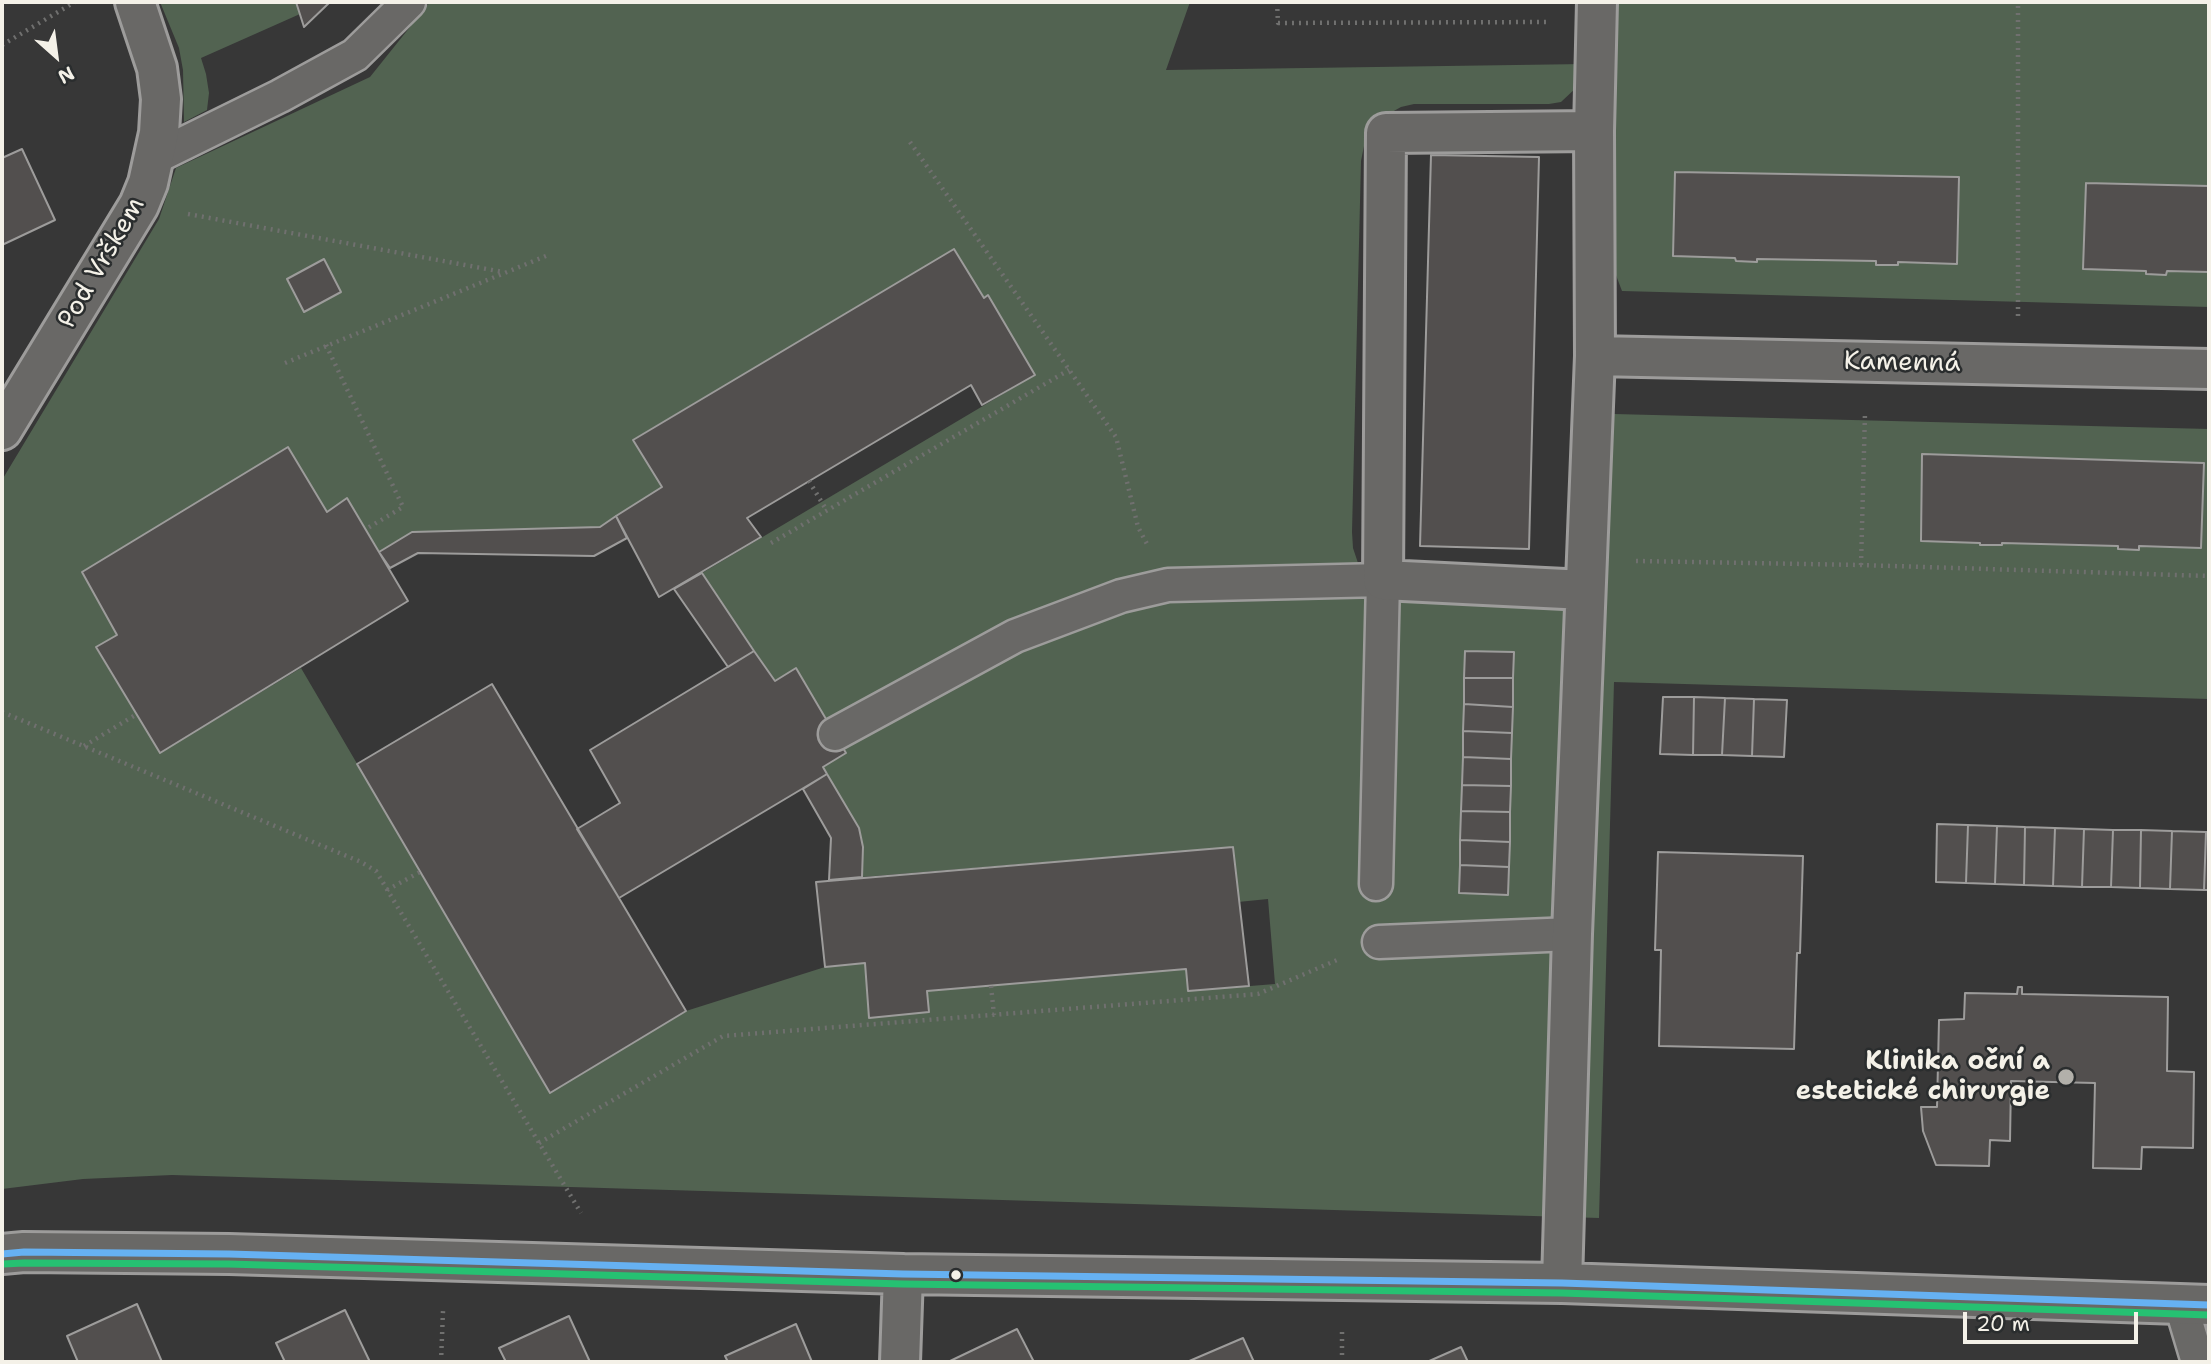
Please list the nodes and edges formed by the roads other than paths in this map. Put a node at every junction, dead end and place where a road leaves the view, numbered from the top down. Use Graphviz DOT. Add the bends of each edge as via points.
graph roads {
  1 [pos="135,2"];
  2 [pos="409,2"];
  3 [pos="1597,12"];
  4 [pos="1594,131"];
  5 [pos="154,158"];
  6 [pos="1595,356"];
  7 [pos="2209,369"];
  8 [pos="2,430"];
  9 [pos="1383,580"];
  10 [pos="1585,590"];
  11 [pos="835,734"];
  12 [pos="1376,884"];
  13 [pos="1572,934"];
  14 [pos="1379,942"];
  15 [pos="2,1254"];
  16 [pos="903,1274"];
  17 [pos="1562,1283"];
  18 [pos="2195,1305"];
  19 [pos="900,1362"];
  20 [pos="2198,1362"];
  1 -- 5 [label="street, Pod Vrškem" via="149,37 161,99"];
  2 -- 5 [label="lane" via="355,55"];
  3 -- 4 [label="street"];
  4 -- 6 [label="street"];
  4 -- 9 [label="street" via="1386,133"];
  5 -- 8 [label="street, Pod Vrškem" via="139,205"];
  6 -- 7 [label="street, Kamenná"];
  6 -- 10 [label="street"];
  9 -- 10 [label="street"];
  9 -- 11 [label="lane" via="1168,585 1121,596 1015,636"];
  9 -- 12 [label="lane"];
  10 -- 13 [label="street"];
  13 -- 14 [label="lane"];
  13 -- 17 [label="street"];
  15 -- 16 [label="street" via="229,1254"];
  16 -- 17 [label="street"];
  16 -- 19 [label="street"];
  17 -- 18 [label="street"];
  18 -- 20 [label="lane"];
}
